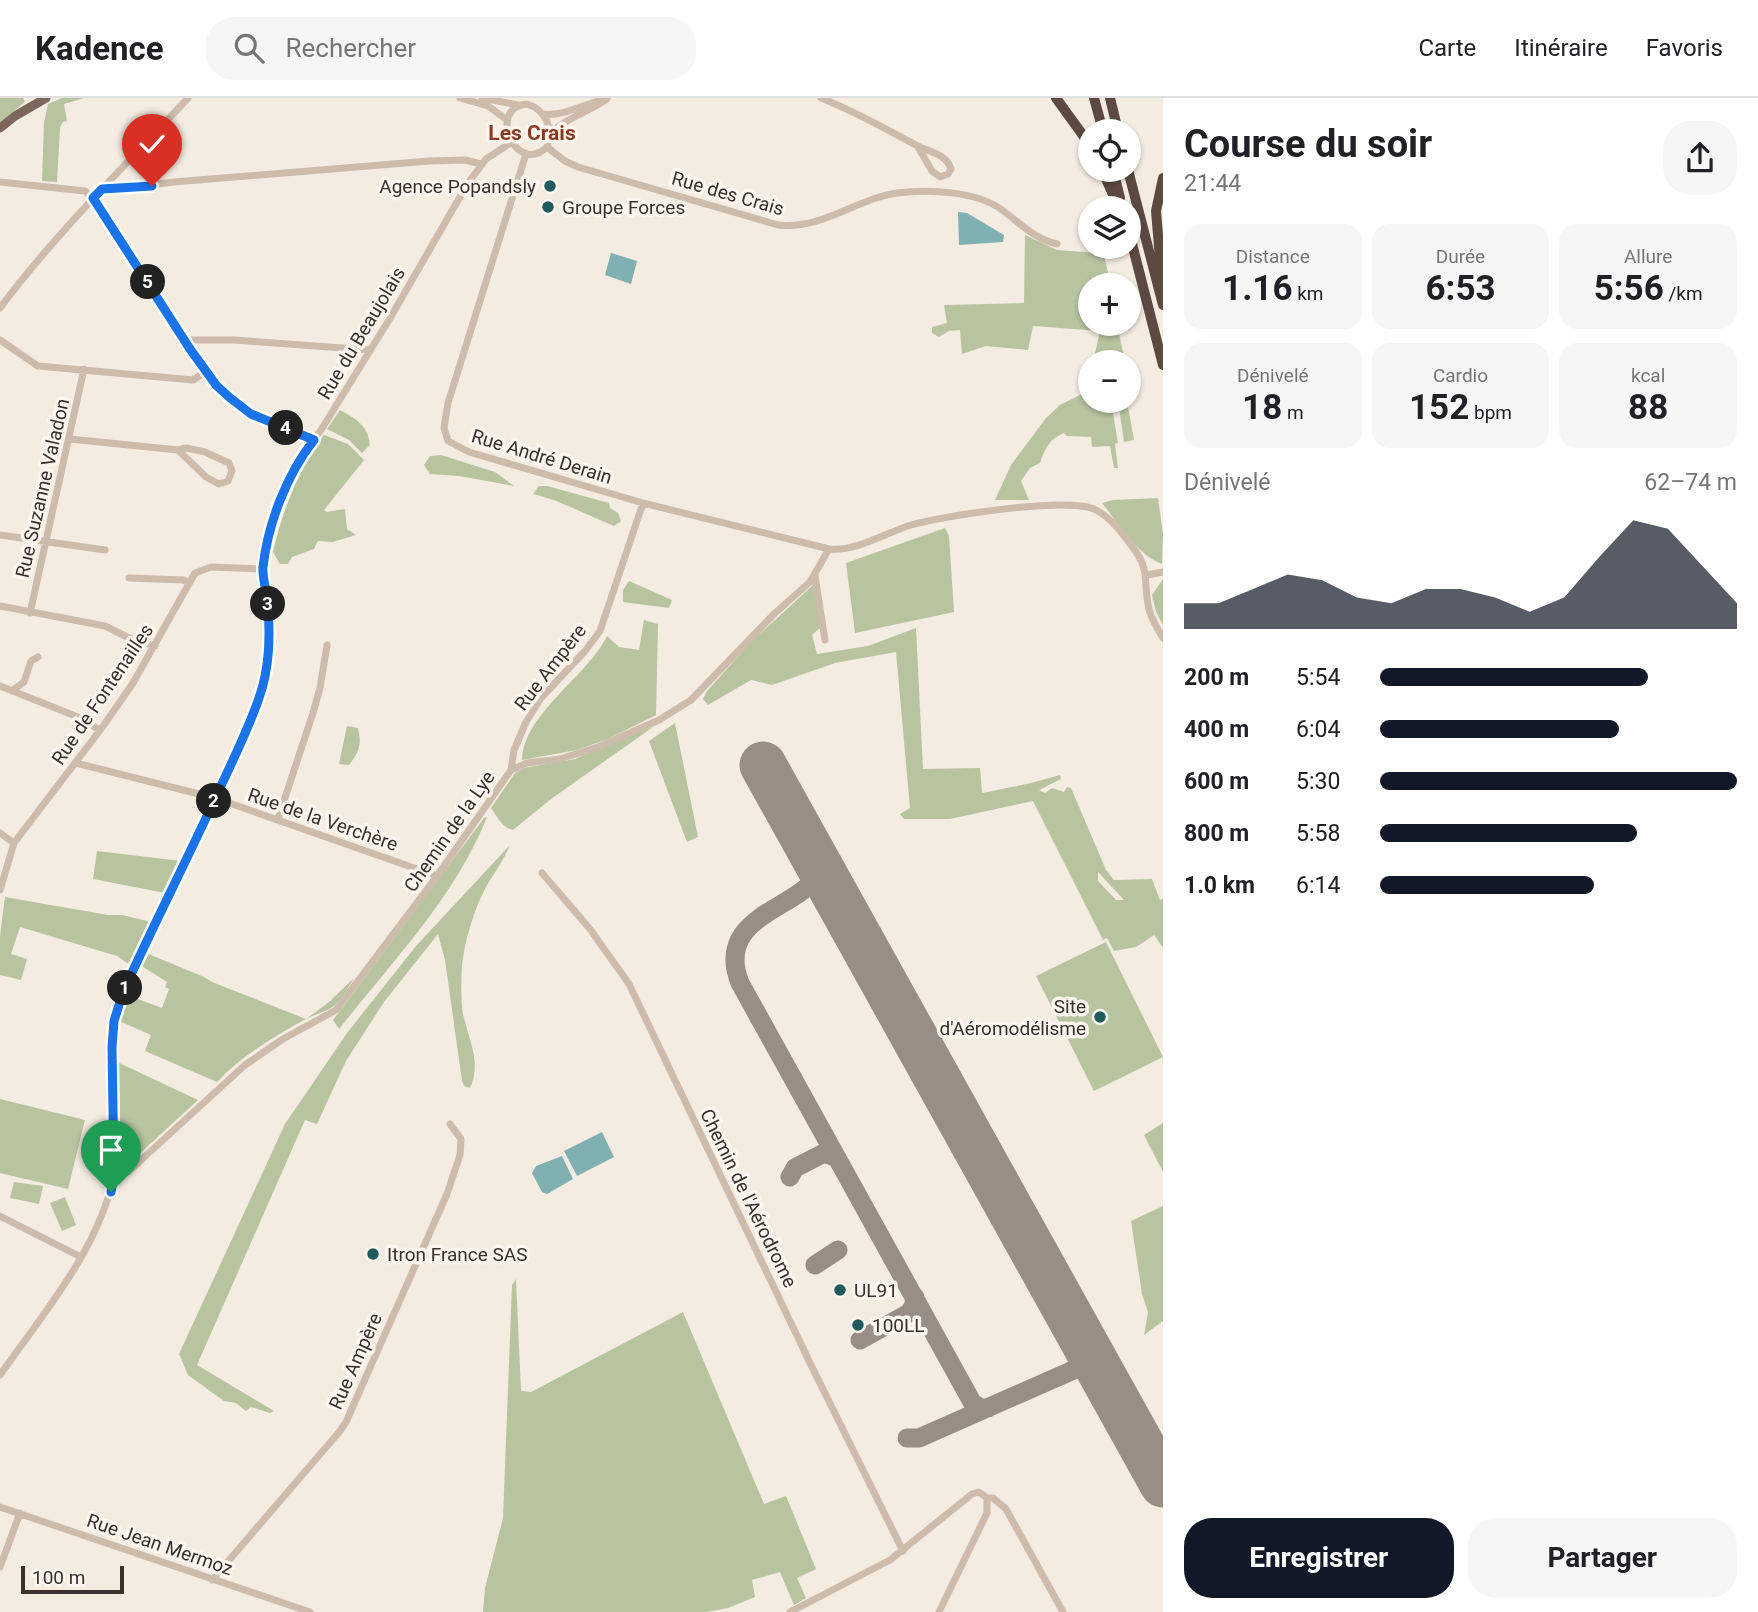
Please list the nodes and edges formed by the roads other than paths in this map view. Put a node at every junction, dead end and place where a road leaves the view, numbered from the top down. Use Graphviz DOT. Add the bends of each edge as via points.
graph roads {
  1 [pos="47,98"];
  2 [pos="188,98"];
  3 [pos="460,98"];
  4 [pos="482,98"];
  5 [pos="540,98"];
  6 [pos="608,98"];
  7 [pos="821,98"];
  8 [pos="1056,98"];
  9 [pos="1094,98"];
  10 [pos="1110,98"];
  11 [pos="519,105"];
  12 [pos="535,107"];
  13 [pos="543,114"];
  14 [pos="1099,119"];
  15 [pos="1115,119"];
  16 [pos="508,120"];
  17 [pos="1078,126"];
  18 [pos="0,128"];
  19 [pos="550,134"];
  20 [pos="512,142"];
  21 [pos="547,147"];
  22 [pos="918,147"];
  23 [pos="525,158"];
  24 [pos="481,164"];
  25 [pos="1163,178"];
  26 [pos="0,182"];
  27 [pos="1131,182"];
  28 [pos="102,189"];
  29 [pos="93,198"];
  30 [pos="1057,244"];
  31 [pos="1136,259"];
  32 [pos="1163,295"];
  33 [pos="1163,304"];
  34 [pos="0,308"];
  35 [pos="0,340"];
  36 [pos="185,340"];
  37 [pos="370,350"];
  38 [pos="1163,365"];
  39 [pos="84,369"];
  40 [pos="205,372"];
  41 [pos="70,439"];
  42 [pos="314,440"];
  43 [pos="178,450"];
  44 [pos="643,503"];
  45 [pos="0,535"];
  46 [pos="46,542"];
  47 [pos="829,549"];
  48 [pos="105,550"];
  49 [pos="263,569"];
  50 [pos="173,570"];
  51 [pos="1163,572"];
  52 [pos="1147,575"];
  53 [pos="815,576"];
  54 [pos="129,578"];
  55 [pos="173,580"];
  56 [pos="188,583"];
  57 [pos="0,606"];
  58 [pos="30,613"];
  59 [pos="1163,638"];
  60 [pos="825,640"];
  61 [pos="327,645"];
  62 [pos="155,646"];
  63 [pos="38,657"];
  64 [pos="0,686"];
  65 [pos="12,691"];
  66 [pos="99,730"];
  67 [pos="76,763"];
  68 [pos="511,770"];
  69 [pos="215,798"];
  70 [pos="278,819"];
  71 [pos="0,834"];
  72 [pos="15,843"];
  73 [pos="542,873"];
  74 [pos="437,876"];
  75 [pos="0,890"];
  76 [pos="450,1124"];
  77 [pos="114,1176"];
  78 [pos="0,1216"];
  79 [pos="81,1257"];
  80 [pos="0,1375"];
  81 [pos="986,1498"];
  82 [pos="0,1507"];
  83 [pos="20,1513"];
  84 [pos="903,1552"];
  85 [pos="0,1567"];
  86 [pos="212,1580"];
  87 [pos="310,1612"];
  88 [pos="790,1612"];
  89 [pos="939,1612"];
  90 [pos="1063,1612"];
  1 -- 18 [label="main road"];
  2 -- 28 [label="street"];
  3 -- 16 [label="street" via="488,106"];
  4 -- 11 [label="street"];
  5 -- 12 [label="street"];
  6 -- 13 [label="street" via="555,115"];
  6 -- 19 [label="street"];
  7 -- 22 [label="street"];
  8 -- 17 [label="highway"];
  9 -- 14 [label="highway"];
  10 -- 15 [label="highway"];
  11 -- 12 [label="street"];
  11 -- 16 [label="street"];
  12 -- 13 [label="street"];
  13 -- 19 [label="street"];
  16 -- 20 [label="street"];
  19 -- 21 [label="street"];
  20 -- 23 [label="street"];
  20 -- 24 [label="street, Rue du Beaujolais"];
  21 -- 23 [label="street"];
  21 -- 30 [label="street, Rue des Crais" via="578,167 778,225 805,225 898,193 953,194 981,197 1034,236"];
  22 -- 22 [label="street" via="932,171 940,177 948,174 949,163 932,150"];
  23 -- 44 [label="street, Rue André Derain" via="448,403 446,436 469,452"];
  24 -- 28 [label="street" via="429,161"];
  24 -- 37 [label="street, Rue du Beaujolais"];
  25 -- 32 [label="highway" via="1156,211"];
  26 -- 29 [label="street" via="78,189"];
  27 -- 33 [label="highway"];
  28 -- 29 [label="street"];
  29 -- 34 [label="street"];
  29 -- 36 [label="street"];
  31 -- 38 [label="highway"];
  35 -- 39 [label="street" via="38,366"];
  36 -- 37 [label="street"];
  36 -- 40 [label="street"];
  37 -- 42 [label="street, Rue du Beaujolais"];
  39 -- 40 [label="street" via="193,380"];
  39 -- 41 [label="street, Rue Suzanne Valadon"];
  40 -- 42 [label="street" via="251,414"];
  41 -- 43 [label="street"];
  41 -- 46 [label="street, Rue Suzanne Valadon"];
  42 -- 49 [label="street, Rue du Beaujolais" via="284,490"];
  43 -- 43 [label="street" via="193,449 222,459 231,467 231,476 225,483 213,482"];
  44 -- 47 [label="street, Rue André Derain"];
  44 -- 68 [label="street, Rue Ampère" via="600,631 541,698 514,750"];
  45 -- 46 [label="street"];
  46 -- 48 [label="street"];
  46 -- 58 [label="street, Rue Suzanne Valadon"];
  47 -- 52 [label="street" via="847,548 954,516 1081,505 1108,518 1136,552"];
  47 -- 53 [label="street, Chemin de la Lye"];
  49 -- 56 [label="street" via="211,567 199,570"];
  49 -- 69 [label="street, Rue du Beaujolais" via="270,648 267,668 259,699"];
  50 -- 55 [label="street"];
  51 -- 52 [label="street"];
  52 -- 59 [label="street" via="1148,608"];
  53 -- 60 [label="street"];
  53 -- 68 [label="street, Chemin de la Lye" via="680,708 598,747"];
  54 -- 55 [label="street"];
  55 -- 56 [label="street"];
  56 -- 62 [label="street, Rue de Fontenailles"];
  57 -- 58 [label="street"];
  58 -- 62 [label="street" via="105,626"];
  61 -- 70 [label="street" via="313,713"];
  62 -- 66 [label="street, Rue de Fontenailles"];
  63 -- 65 [label="street" via="31,661 24,682"];
  64 -- 65 [label="street"];
  65 -- 66 [label="street"];
  66 -- 67 [label="street, Rue de Fontenailles"];
  67 -- 69 [label="street, Rue de la Verchère"];
  67 -- 72 [label="street, Rue de Fontenailles"];
  68 -- 74 [label="street, Chemin de la Lye"];
  69 -- 70 [label="street, Rue de la Verchère"];
  69 -- 77 [label="street, Rue du Beaujolais" via="123,992 114,1021"];
  70 -- 74 [label="street, Rue de la Verchère"];
  71 -- 72 [label="street"];
  72 -- 75 [label="street, Rue de Fontenailles"];
  73 -- 84 [label="street, Chemin de l'Aérodrome" via="629,984"];
  74 -- 77 [label="street, Chemin de la Lye" via="336,1010 245,1065 128,1172"];
  76 -- 86 [label="street, Rue Ampère" via="461,1139 447,1194 346,1422"];
  77 -- 79 [label="street, Rue du Beaujolais"];
  78 -- 79 [label="street"];
  79 -- 80 [label="street, Rue du Beaujolais"];
  81 -- 84 [label="street" via="979,1492 972,1494"];
  81 -- 89 [label="street" via="987,1513"];
  81 -- 90 [label="street" via="1006,1509"];
  82 -- 83 [label="street, Rue Jean Mermoz"];
  83 -- 85 [label="street"];
  83 -- 86 [label="street, Rue Jean Mermoz"];
  84 -- 88 [label="street"];
  86 -- 87 [label="street, Rue Jean Mermoz"];
}
